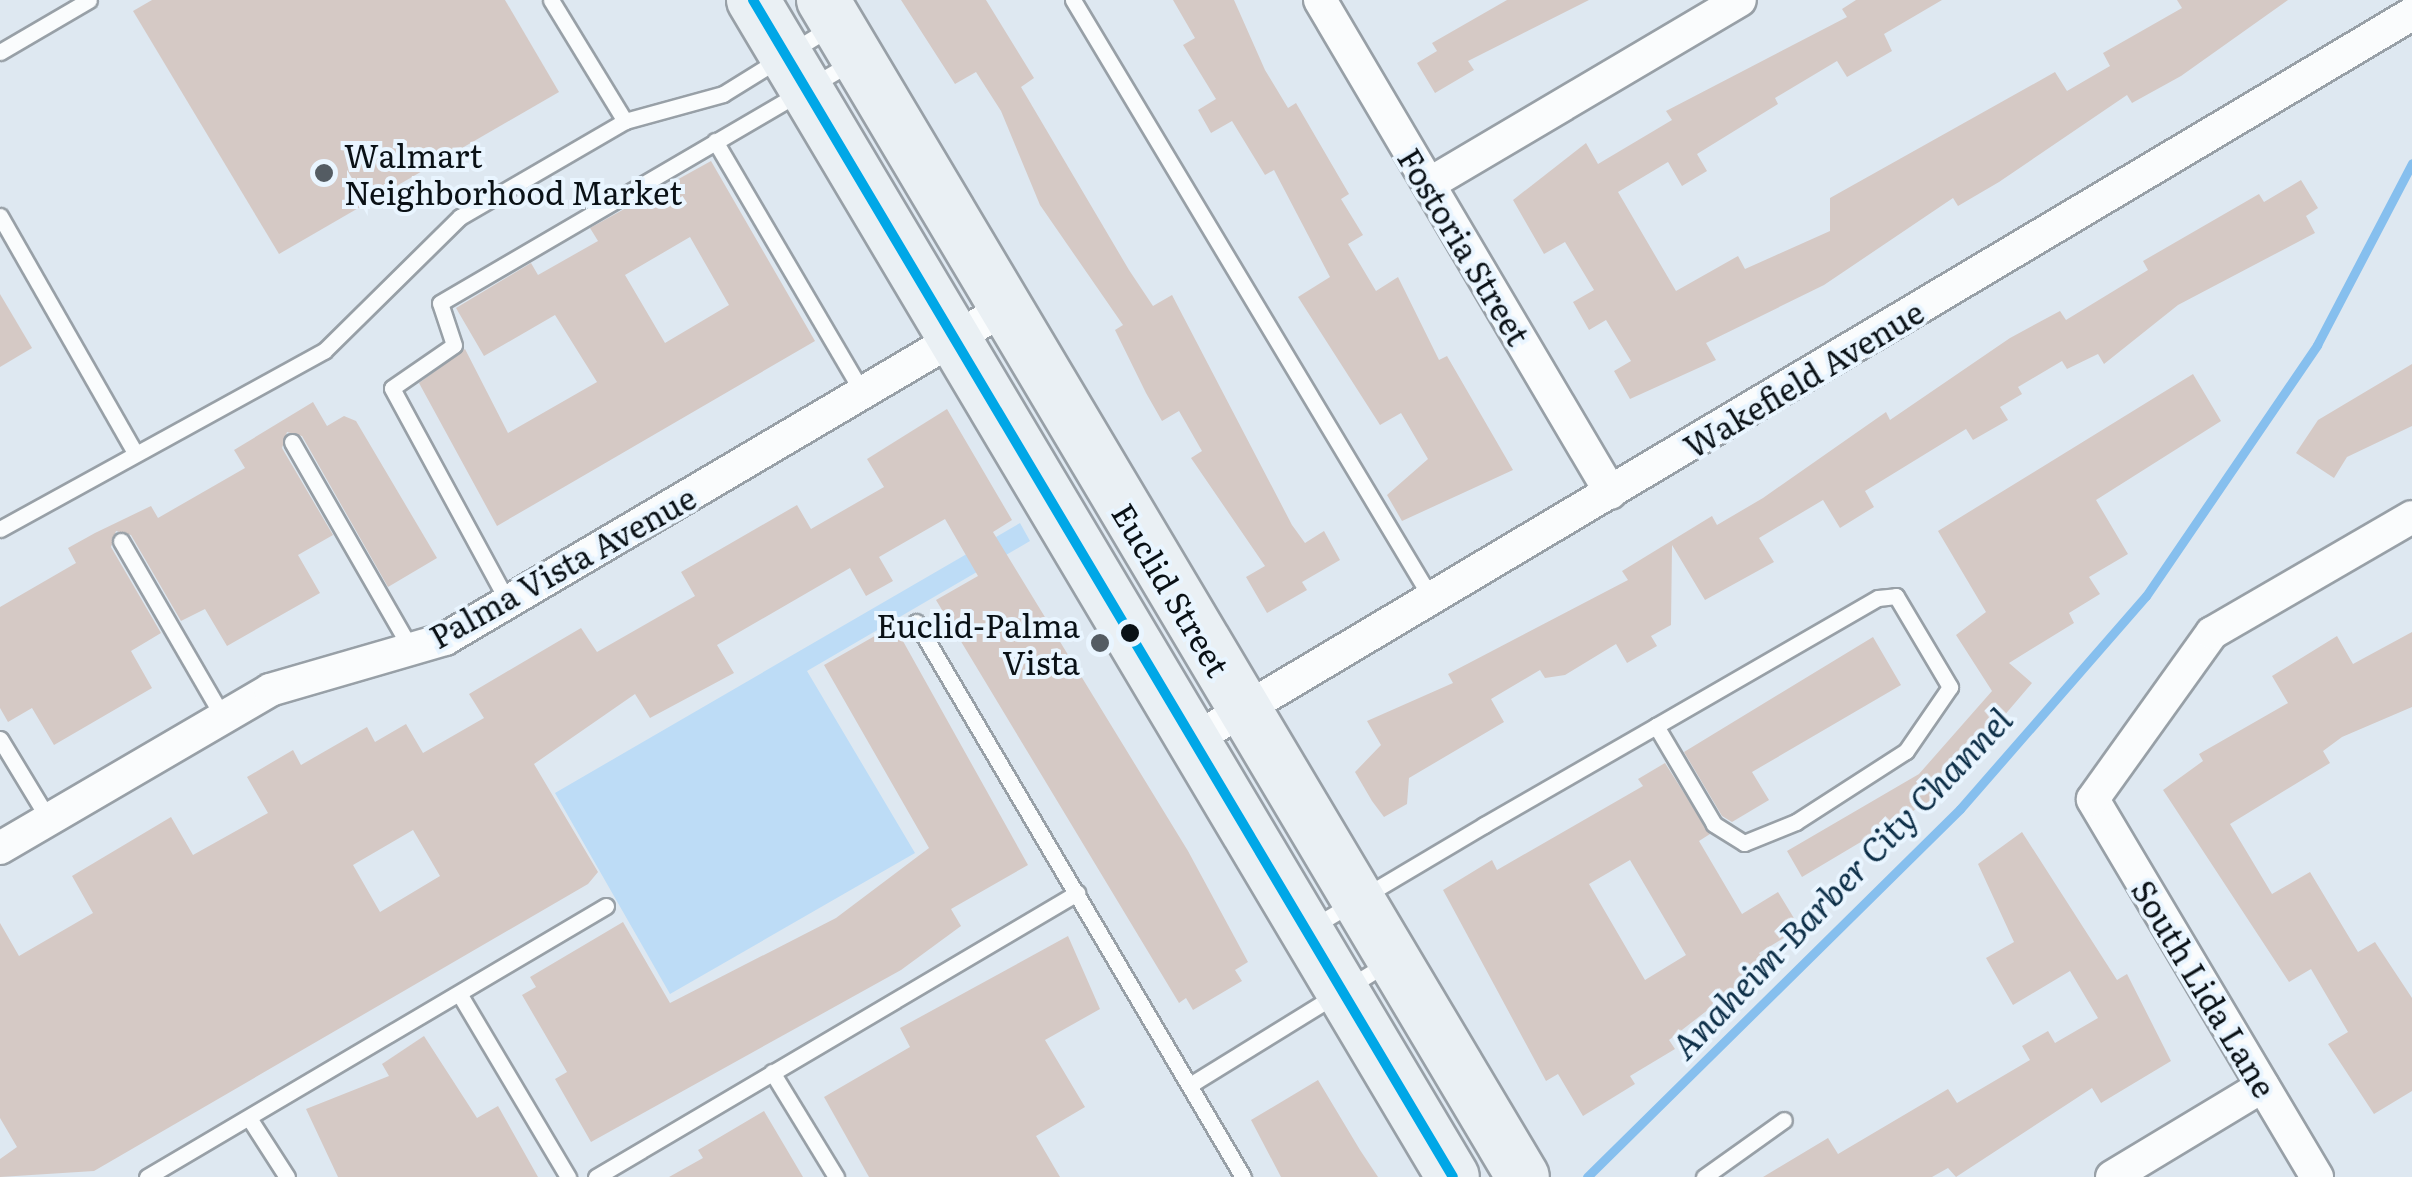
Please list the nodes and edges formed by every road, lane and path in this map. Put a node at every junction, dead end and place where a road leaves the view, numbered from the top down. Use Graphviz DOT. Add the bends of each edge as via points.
graph roads {
  1 [pos="89,0"];
  2 [pos="551,0"];
  3 [pos="753,0"];
  4 [pos="1073,0"];
  5 [pos="1320,0"];
  6 [pos="1740,0"];
  7 [pos="2412,14"];
  8 [pos="839,28"];
  9 [pos="0,52"];
  10 [pos="796,72"];
  11 [pos="625,121"];
  12 [pos="716,141"];
  13 [pos="1429,184"];
  14 [pos="0,216"];
  15 [pos="1006,308"];
  16 [pos="954,338"];
  17 [pos="862,392"];
  18 [pos="292,442"];
  19 [pos="134,449"];
  20 [pos="1611,493"];
  21 [pos="2412,517"];
  22 [pos="0,529"];
  23 [pos="121,542"];
  24 [pos="508,602"];
  25 [pos="1434,602"];
  26 [pos="916,622"];
  27 [pos="411,650"];
  28 [pos="1245,710"];
  29 [pos="223,718"];
  30 [pos="1656,726"];
  31 [pos="0,739"];
  32 [pos="1193,740"];
  33 [pos="49,820"];
  34 [pos="0,848"];
  35 [pos="1077,893"];
  36 [pos="1358,900"];
  37 [pos="606,906"];
  38 [pos="1306,931"];
  39 [pos="1393,959"];
  40 [pos="1343,992"];
  41 [pos="460,995"];
  42 [pos="772,1072"];
  43 [pos="1190,1085"];
  44 [pos="2263,1086"];
  45 [pos="249,1118"];
  46 [pos="1784,1120"];
  47 [pos="147,1177"];
  48 [pos="287,1177"];
  49 [pos="568,1177"];
  50 [pos="596,1177"];
  51 [pos="836,1177"];
  52 [pos="1243,1177"];
  53 [pos="1453,1177"];
  54 [pos="1522,1177"];
  55 [pos="1704,1177"];
  56 [pos="2112,1177"];
  57 [pos="2318,1177"];
  1 -- 9 [label="lane"];
  2 -- 11 [label="lane"];
  3 -- 10 [label="main road, Euclid Street"];
  4 -- 25 [label="lane"];
  5 -- 13 [label="street, Fostoria Street"];
  6 -- 13 [label="street"];
  7 -- 20 [label="street, Wakefield Avenue"];
  8 -- 10 [label="lane"];
  8 -- 10 [label="lane"];
  8 -- 15 [label="main road, Euclid Street"];
  10 -- 11 [label="lane"];
  10 -- 12 [label="lane"];
  10 -- 16 [label="main road, Euclid Street"];
  11 -- 19 [label="lane" via="460,217 324,352"];
  12 -- 17 [label="lane"];
  12 -- 24 [label="lane" via="450,293 440,303 454,345 392,388"];
  13 -- 20 [label="street, Fostoria Street"];
  14 -- 19 [label="lane"];
  15 -- 16 [label="street, Palma Vista Avenue"];
  15 -- 28 [label="main road, Euclid Street"];
  16 -- 17 [label="street, Palma Vista Avenue"];
  16 -- 32 [label="main road, Euclid Street"];
  17 -- 24 [label="street, Palma Vista Avenue"];
  18 -- 27 [label="lane"];
  19 -- 22 [label="lane"];
  20 -- 25 [label="street, Wakefield Avenue"];
  21 -- 44 [label="street, South Lida Lane" via="2212,633 2093,799"];
  23 -- 29 [label="lane"];
  24 -- 27 [label="street, Palma Vista Avenue"];
  25 -- 28 [label="street, Wakefield Avenue"];
  26 -- 35 [label="lane"];
  27 -- 29 [label="street, Palma Vista Avenue" via="270,690"];
  28 -- 32 [label="street, Wakefield Avenue"];
  28 -- 36 [label="main road, Euclid Street"];
  29 -- 33 [label="street, Palma Vista Avenue"];
  30 -- 30 [label="lane" via="1714,824 1744,844 1796,822 1906,750 1950,687 1896,596 1878,598"];
  30 -- 36 [label="lane"];
  31 -- 33 [label="lane"];
  32 -- 38 [label="main road, Euclid Street"];
  33 -- 34 [label="street, Palma Vista Avenue"];
  35 -- 42 [label="lane"];
  35 -- 43 [label="lane"];
  36 -- 38 [label="lane"];
  36 -- 39 [label="main road, Euclid Street"];
  37 -- 41 [label="lane"];
  38 -- 40 [label="main road, Euclid Street"];
  39 -- 40 [label="lane"];
  39 -- 54 [label="main road, Euclid Street"];
  40 -- 43 [label="lane"];
  40 -- 53 [label="main road, Euclid Street"];
  41 -- 45 [label="lane"];
  41 -- 49 [label="lane"];
  42 -- 50 [label="lane"];
  42 -- 51 [label="lane"];
  43 -- 52 [label="lane"];
  44 -- 56 [label="street"];
  44 -- 57 [label="street, South Lida Lane"];
  45 -- 47 [label="lane"];
  45 -- 48 [label="lane"];
  46 -- 55 [label="lane"];
}
